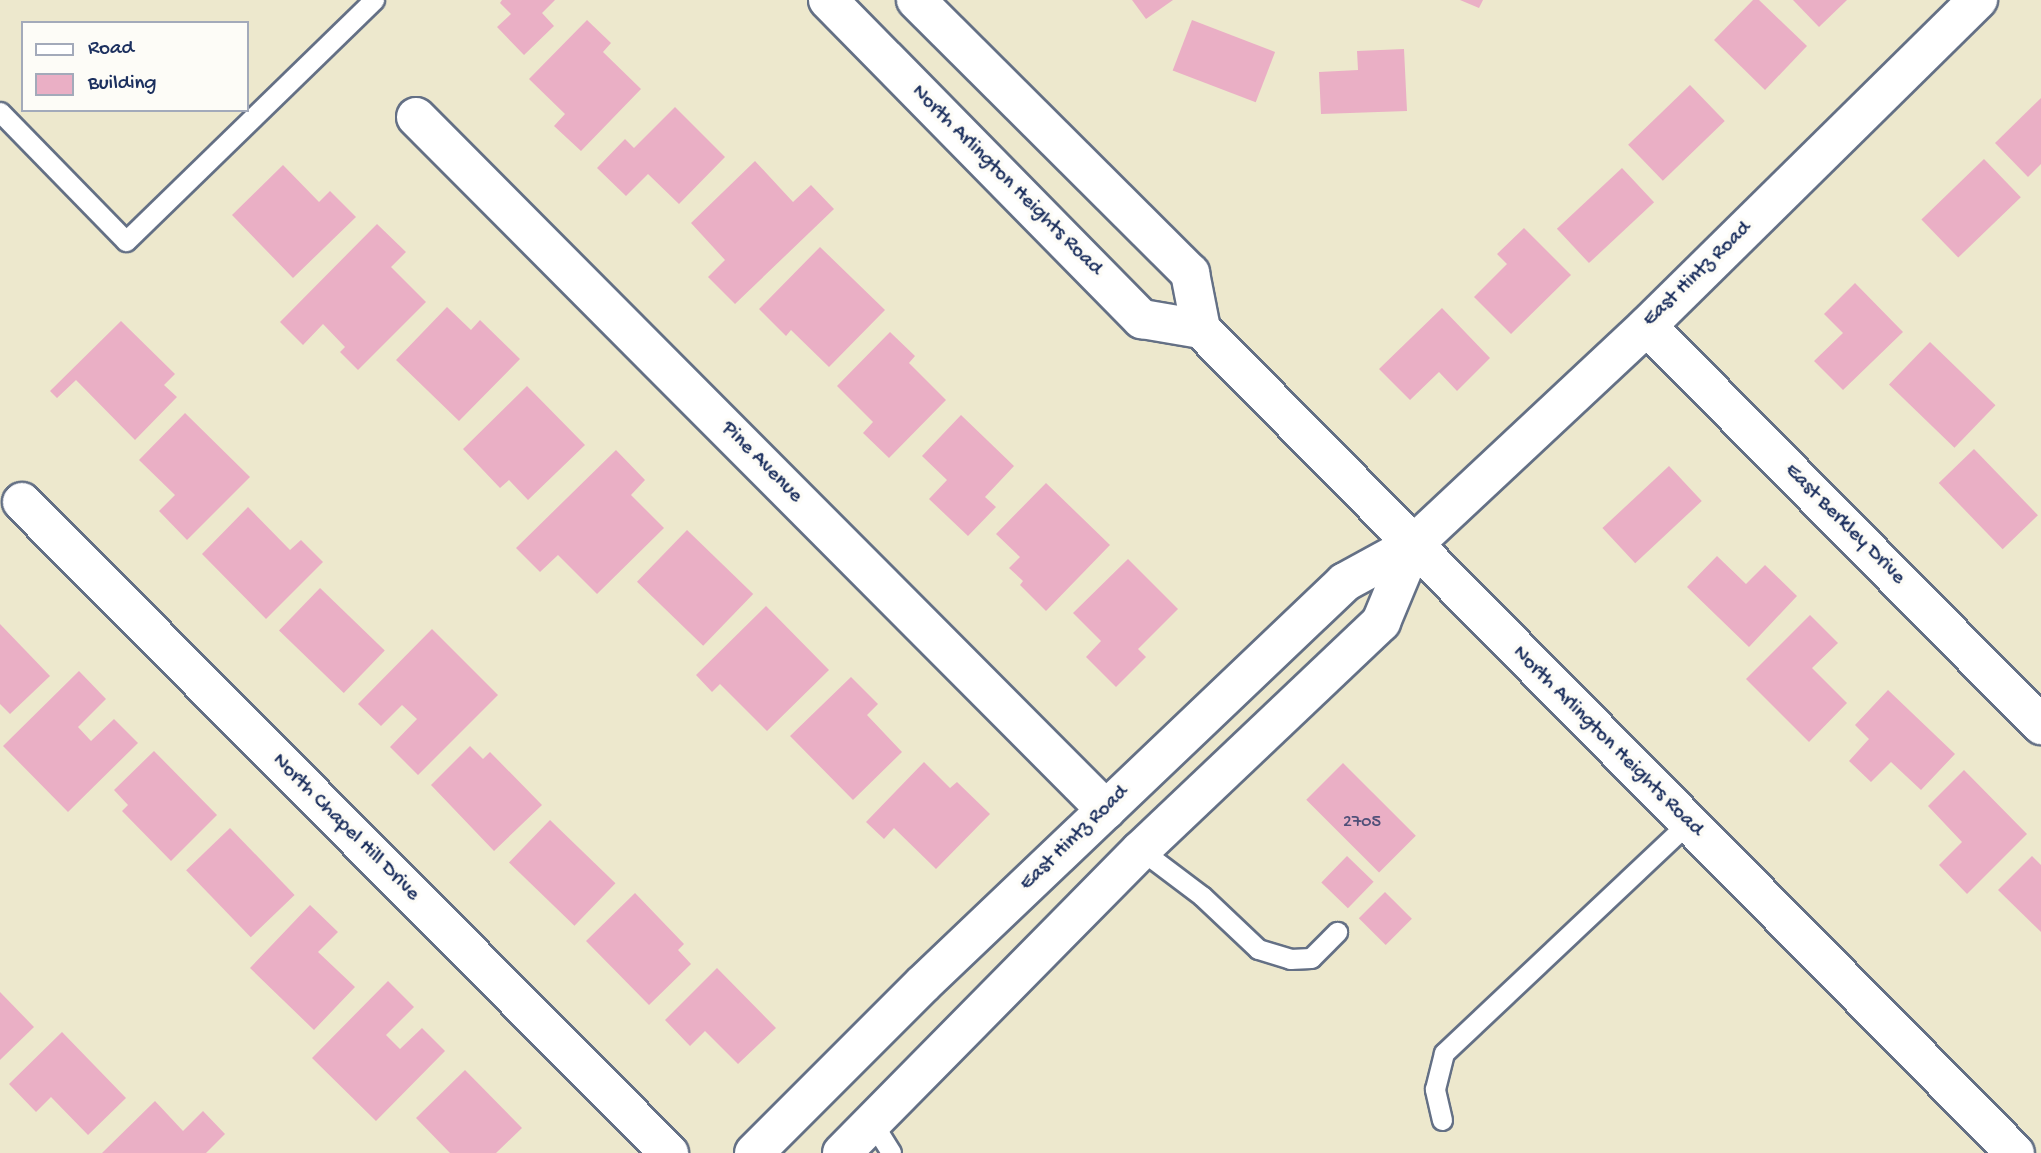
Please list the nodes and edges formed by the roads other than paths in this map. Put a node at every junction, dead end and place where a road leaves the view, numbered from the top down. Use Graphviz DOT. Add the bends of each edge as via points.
graph roads {
  1 [pos="374,0"];
  2 [pos="828,0"];
  3 [pos="916,0"];
  4 [pos="1978,0"];
  5 [pos="0,111"];
  6 [pos="415,117"];
  7 [pos="1647,326"];
  8 [pos="1201,329"];
  9 [pos="22,502"];
  10 [pos="1413,545"];
  11 [pos="2041,725"];
  12 [pos="1106,810"];
  13 [pos="1687,824"];
  14 [pos="1141,850"];
  15 [pos="1337,932"];
  16 [pos="1442,1121"];
  17 [pos="881,1137"];
  18 [pos="669,1153"];
  19 [pos="754,1153"];
  20 [pos="842,1153"];
  21 [pos="2015,1153"];
  1 -- 5 [label="lane" via="126,241"];
  2 -- 8 [label="main road, North Arlington Heights Road" via="1142,319"];
  3 -- 8 [label="main road" via="1189,273"];
  4 -- 7 [label="main road, East Hintz Road"];
  6 -- 12 [label="main road, Pine Avenue"];
  7 -- 10 [label="main road, East Hintz Road"];
  7 -- 11 [label="main road, East Berkley Drive"];
  8 -- 10 [label="main road, North Arlington Heights Road"];
  9 -- 18 [label="main road, North Chapel Hill Drive"];
  10 -- 12 [label="main road, East Hintz Road" via="1345,582"];
  10 -- 13 [label="main road, North Arlington Heights Road"];
  10 -- 14 [label="main road, East Hintz Road" via="1381,622"];
  12 -- 19 [label="main road, East Hintz Road"];
  13 -- 16 [label="lane" via="1444,1053 1435,1089"];
  13 -- 21 [label="main road, North Arlington Heights Road"];
  14 -- 15 [label="lane" via="1202,896 1258,949 1290,959 1311,958"];
  14 -- 17 [label="main road, East Hintz Road"];
  17 -- 20 [label="main road, East Hintz Road"];
}
